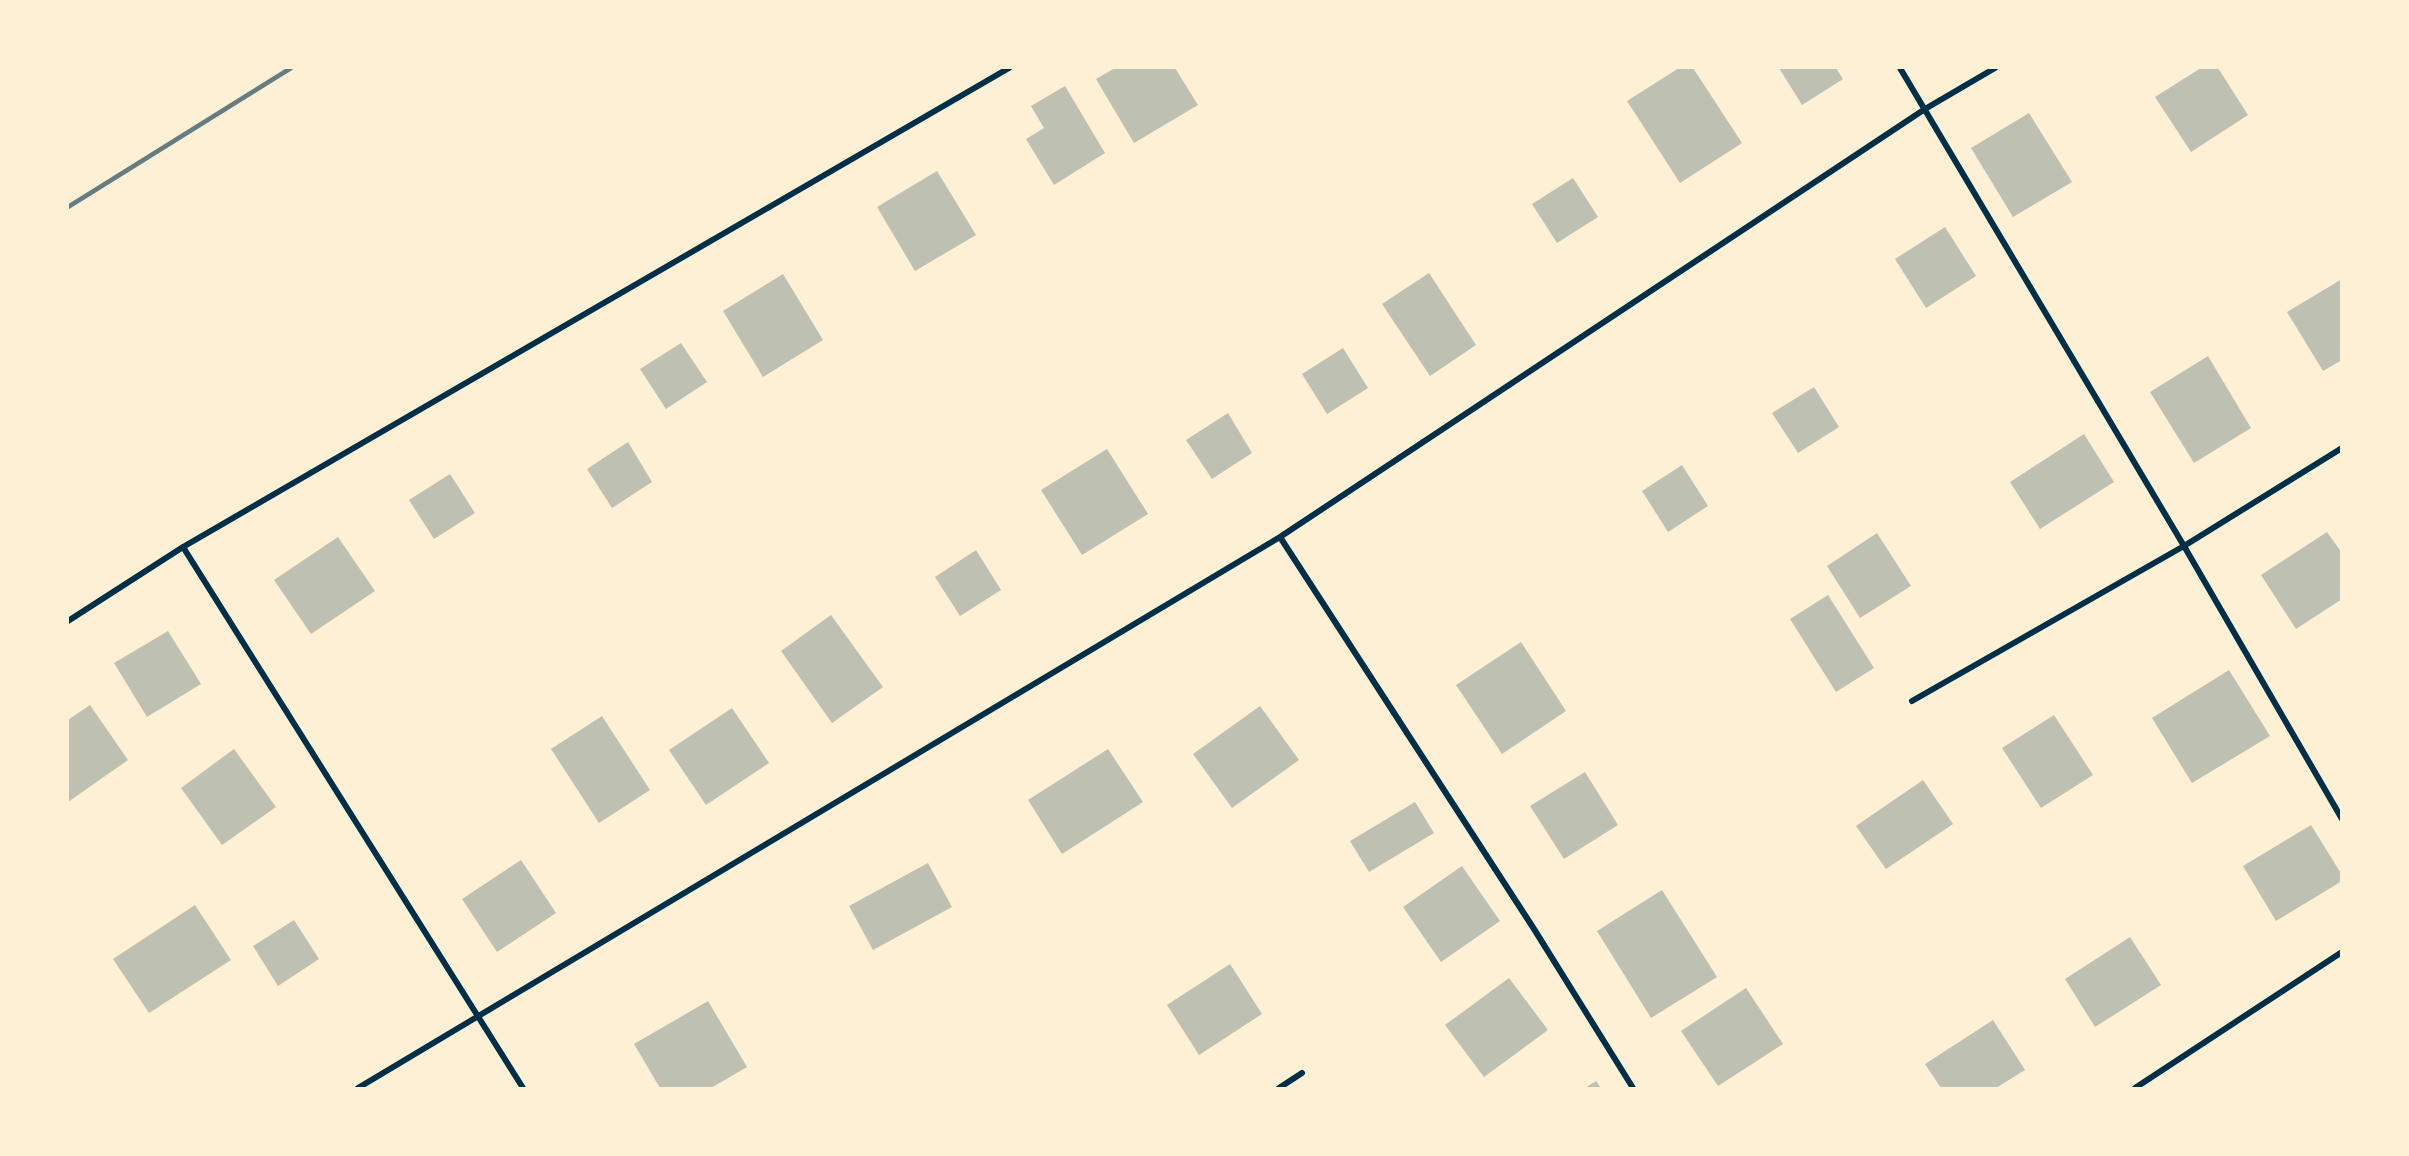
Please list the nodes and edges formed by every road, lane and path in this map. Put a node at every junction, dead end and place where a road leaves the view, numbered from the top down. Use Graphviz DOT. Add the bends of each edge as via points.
graph roads {
  1 [pos="1009,68"];
  2 [pos="1900,68"];
  3 [pos="1995,68"];
  4 [pos="1925,109"];
  5 [pos="2342,447"];
  6 [pos="1280,537"];
  7 [pos="2184,546"];
  8 [pos="183,547"];
  9 [pos="68,621"];
  10 [pos="1912,701"];
  11 [pos="2342,819"];
  12 [pos="2342,952"];
  13 [pos="477,1016"];
  14 [pos="1302,1073"];
  15 [pos="358,1089"];
  16 [pos="523,1089"];
  17 [pos="1279,1089"];
  18 [pos="1633,1089"];
  19 [pos="2135,1089"];
  1 -- 8 [label="street"];
  2 -- 4 [label="street"];
  3 -- 4 [label="street"];
  4 -- 6 [label="street"];
  4 -- 7 [label="street"];
  5 -- 7 [label="street"];
  6 -- 13 [label="street"];
  6 -- 18 [label="street"];
  7 -- 10 [label="street"];
  7 -- 11 [label="street"];
  8 -- 9 [label="street"];
  8 -- 13 [label="street"];
  12 -- 19 [label="street"];
  13 -- 15 [label="street"];
  13 -- 16 [label="street"];
  14 -- 17 [label="street"];
}
